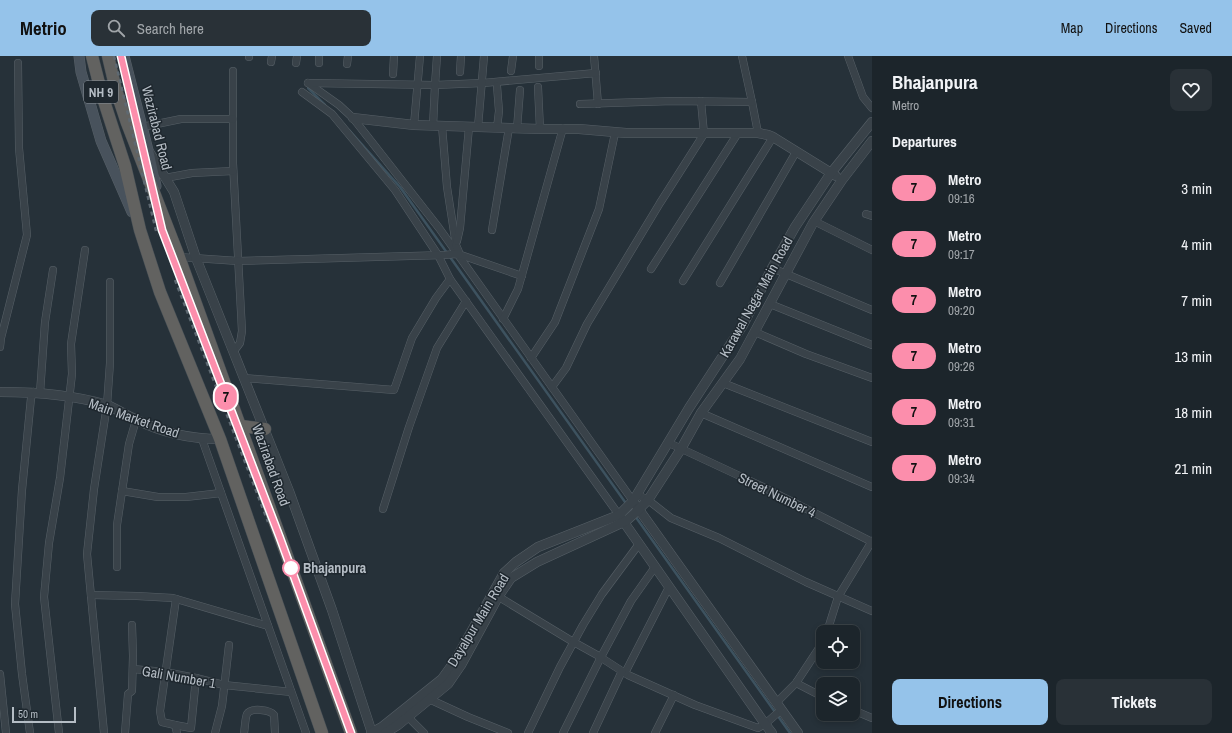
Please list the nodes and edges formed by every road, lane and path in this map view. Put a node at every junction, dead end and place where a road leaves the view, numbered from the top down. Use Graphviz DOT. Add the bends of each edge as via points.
graph roads {
  1 [pos="79,56"];
  2 [pos="92,56"];
  3 [pos="108,56"];
  4 [pos="124,56"];
  5 [pos="348,56"];
  6 [pos="394,56"];
  7 [pos="420,56"];
  8 [pos="438,56"];
  9 [pos="462,56"];
  10 [pos="484,56"];
  11 [pos="513,56"];
  12 [pos="539,56"];
  13 [pos="594,56"];
  14 [pos="848,56"];
  15 [pos="742,58"];
  16 [pos="18,63"];
  17 [pos="347,64"];
  18 [pos="539,66"];
  19 [pos="233,71"];
  20 [pos="512,71"];
  21 [pos="460,72"];
  22 [pos="596,73"];
  23 [pos="393,74"];
  24 [pos="483,83"];
  25 [pos="418,85"];
  26 [pos="435,85"];
  27 [pos="497,86"];
  28 [pos="538,87"];
  29 [pos="520,90"];
  30 [pos="302,92"];
  31 [pos="701,102"];
  32 [pos="752,102"];
  33 [pos="580,104"];
  34 [pos="598,104"];
  35 [pos="872,108"];
  36 [pos="354,118"];
  37 [pos="233,119"];
  38 [pos="872,122"];
  39 [pos="414,125"];
  40 [pos="437,126"];
  41 [pos="142,127"];
  42 [pos="474,127"];
  43 [pos="497,128"];
  44 [pos="563,128"];
  45 [pos="513,129"];
  46 [pos="540,130"];
  47 [pos="615,133"];
  48 [pos="738,133"];
  49 [pos="758,133"];
  50 [pos="704,134"];
  51 [pos="773,137"];
  52 [pos="872,141"];
  53 [pos="148,150"];
  54 [pos="796,152"];
  55 [pos="233,171"];
  56 [pos="831,173"];
  57 [pos="166,178"];
  58 [pos="842,180"];
  59 [pos="160,208"];
  60 [pos="814,221"];
  61 [pos="140,230"];
  62 [pos="492,230"];
  63 [pos="457,243"];
  64 [pos="84,250"];
  65 [pos="872,250"];
  66 [pos="458,254"];
  67 [pos="442,255"];
  68 [pos="179,257"];
  69 [pos="196,258"];
  70 [pos="238,261"];
  71 [pos="772,268"];
  72 [pos="651,269"];
  73 [pos="53,270"];
  74 [pos="786,275"];
  75 [pos="522,276"];
  76 [pos="450,279"];
  77 [pos="683,281"];
  78 [pos="110,282"];
  79 [pos="720,283"];
  80 [pos="466,301"];
  81 [pos="770,304"];
  82 [pos="872,310"];
  83 [pos="503,319"];
  84 [pos="755,332"];
  85 [pos="872,345"];
  86 [pos="0,347"];
  87 [pos="234,351"];
  88 [pos="531,358"];
  89 [pos="244,378"];
  90 [pos="872,378"];
  91 [pos="723,383"];
  92 [pos="552,387"];
  93 [pos="0,392"];
  94 [pos="37,392"];
  95 [pos="68,397"];
  96 [pos="107,405"];
  97 [pos="701,413"];
  98 [pos="136,420"];
  99 [pos="241,426"];
  100 [pos="264,429"];
  101 [pos="202,439"];
  102 [pos="220,439"];
  103 [pos="872,442"];
  104 [pos="669,443"];
  105 [pos="681,449"];
  106 [pos="872,487"];
  107 [pos="122,491"];
  108 [pos="221,493"];
  109 [pos="633,500"];
  110 [pos="648,500"];
  111 [pos="383,509"];
  112 [pos="637,511"];
  113 [pos="622,518"];
  114 [pos="872,542"];
  115 [pos="639,544"];
  116 [pos="116,567"];
  117 [pos="655,567"];
  118 [pos="669,587"];
  119 [pos="91,595"];
  120 [pos="495,595"];
  121 [pos="838,597"];
  122 [pos="176,599"];
  123 [pos="872,611"];
  124 [pos="132,625"];
  125 [pos="829,625"];
  126 [pos="268,626"];
  127 [pos="573,642"];
  128 [pos="229,645"];
  129 [pos="816,653"];
  130 [pos="601,657"];
  131 [pos="133,669"];
  132 [pos="165,672"];
  133 [pos="624,672"];
  134 [pos="0,674"];
  135 [pos="196,678"];
  136 [pos="796,683"];
  137 [pos="224,685"];
  138 [pos="291,692"];
  139 [pos="816,693"];
  140 [pos="674,695"];
  141 [pos="429,700"];
  142 [pos="779,709"];
  143 [pos="860,713"];
  144 [pos="405,714"];
  145 [pos="872,718"];
  146 [pos="768,722"];
  147 [pos="175,725"];
  148 [pos="753,730"];
  149 [pos="6,733"];
  150 [pos="30,733"];
  151 [pos="59,733"];
  152 [pos="104,733"];
  153 [pos="125,733"];
  154 [pos="177,733"];
  155 [pos="215,733"];
  156 [pos="244,733"];
  157 [pos="275,733"];
  158 [pos="306,733"];
  159 [pos="322,733"];
  160 [pos="351,733"];
  161 [pos="372,733"];
  162 [pos="385,733"];
  163 [pos="424,733"];
  164 [pos="508,733"];
  165 [pos="528,733"];
  166 [pos="563,733"];
  167 [pos="593,733"];
  168 [pos="655,733"];
  169 [pos="772,733"];
  170 [pos="798,733"];
  1 -- 61 [label="main road" via="81,72 101,141"];
  2 -- 61 [label="highway, NH 9" via="125,166"];
  3 -- 59 [label="highway, Wazirabad Road / NH 9" via="127,123"];
  4 -- 41 [label="main road, Wazirabad Road"];
  5 -- 17 [label="street"];
  6 -- 23 [label="street"];
  7 -- 25 [label="street"];
  8 -- 26 [label="street"];
  9 -- 21 [label="street"];
  10 -- 24 [label="street"];
  11 -- 20 [label="street"];
  12 -- 18 [label="street"];
  13 -- 22 [label="street"];
  14 -- 35 [label="street" via="863,97"];
  15 -- 32 [label="street"];
  16 -- 86 [label="street" via="19,148 27,235"];
  19 -- 37 [label="street"];
  22 -- 24 [label="street"];
  22 -- 34 [label="street"];
  24 -- 26 [label="street"];
  24 -- 42 [label="street"];
  25 -- 26 [label="street"];
  25 -- 36 [label="street" via="308,83"];
  25 -- 39 [label="street"];
  26 -- 40 [label="street"];
  27 -- 43 [label="street"];
  28 -- 46 [label="street"];
  29 -- 45 [label="street"];
  30 -- 67 [label="street" via="332,114 395,190"];
  31 -- 32 [label="street"];
  31 -- 34 [label="street" via="632,101"];
  31 -- 50 [label="street"];
  32 -- 49 [label="street"];
  33 -- 34 [label="street"];
  36 -- 39 [label="street"];
  36 -- 66 [label="street"];
  37 -- 41 [label="street" via="181,119"];
  37 -- 55 [label="street"];
  38 -- 56 [label="street, Karawal Nagar Main Road"];
  39 -- 40 [label="street"];
  40 -- 42 [label="street"];
  40 -- 63 [label="street"];
  41 -- 53 [label="main road, Wazirabad Road"];
  42 -- 43 [label="street"];
  42 -- 63 [label="street"];
  43 -- 45 [label="street"];
  44 -- 46 [label="street"];
  44 -- 47 [label="street"];
  44 -- 75 [label="street"];
  45 -- 46 [label="street"];
  45 -- 62 [label="street"];
  47 -- 50 [label="street"];
  47 -- 88 [label="street" via="599,209 555,322"];
  48 -- 49 [label="street"];
  48 -- 50 [label="street"];
  48 -- 72 [label="street"];
  49 -- 51 [label="street"];
  50 -- 92 [label="street" via="587,324 566,368"];
  51 -- 54 [label="street"];
  51 -- 77 [label="street"];
  52 -- 58 [label="street, Karawal Nagar Main Road"];
  53 -- 57 [label="street"];
  53 -- 59 [label="main road, Wazirabad Road"];
  54 -- 56 [label="street"];
  54 -- 79 [label="street"];
  55 -- 57 [label="street" via="192,173"];
  55 -- 70 [label="street"];
  56 -- 58 [label="street"];
  56 -- 71 [label="street, Karawal Nagar Main Road" via="795,227"];
  57 -- 69 [label="street" via="174,192"];
  58 -- 60 [label="street, Karawal Nagar Main Road"];
  59 -- 68 [label="highway, Wazirabad Road / NH 9"];
  60 -- 65 [label="street"];
  60 -- 74 [label="street, Karawal Nagar Main Road"];
  61 -- 102 [label="highway, NH 9" via="160,292"];
  63 -- 66 [label="street"];
  64 -- 95 [label="street" via="71,344 72,374"];
  66 -- 67 [label="street"];
  66 -- 75 [label="street"];
  66 -- 83 [label="street"];
  67 -- 70 [label="street"];
  67 -- 76 [label="street"];
  68 -- 69 [label="street"];
  68 -- 99 [label="highway, Wazirabad Road / NH 9"];
  69 -- 70 [label="street"];
  69 -- 87 [label="street"];
  70 -- 87 [label="street" via="242,331 240,344"];
  71 -- 74 [label="street"];
  71 -- 104 [label="street, Karawal Nagar Main Road" via="743,325"];
  73 -- 94 [label="street"];
  74 -- 81 [label="street, Karawal Nagar Main Road"];
  74 -- 82 [label="street"];
  75 -- 83 [label="street"];
  76 -- 80 [label="street"];
  76 -- 89 [label="street" via="412,338 394,390"];
  78 -- 96 [label="street"];
  80 -- 111 [label="street" via="437,348 408,427"];
  80 -- 113 [label="street"];
  81 -- 84 [label="street, Karawal Nagar Main Road"];
  81 -- 85 [label="street"];
  83 -- 88 [label="street"];
  84 -- 90 [label="street"];
  84 -- 91 [label="street, Karawal Nagar Main Road"];
  87 -- 89 [label="street"];
  88 -- 92 [label="street"];
  89 -- 100 [label="street"];
  91 -- 97 [label="street, Karawal Nagar Main Road"];
  91 -- 103 [label="street"];
  92 -- 109 [label="street"];
  93 -- 94 [label="street, Main Market Road"];
  94 -- 95 [label="street, Main Market Road"];
  94 -- 150 [label="street" via="31,398 15,604"];
  95 -- 96 [label="street, Main Market Road"];
  95 -- 151 [label="street" via="44,597"];
  96 -- 98 [label="street, Main Market Road"];
  96 -- 119 [label="street" via="87,554"];
  97 -- 105 [label="street, Karawal Nagar Main Road"];
  97 -- 106 [label="street"];
  98 -- 101 [label="street, Main Market Road" via="160,430"];
  98 -- 107 [label="street"];
  99 -- 100 [label="highway"];
  99 -- 160 [label="highway, Wazirabad Road / NH 9"];
  100 -- 161 [label="street" via="332,610"];
  101 -- 102 [label="street, Main Market Road"];
  101 -- 108 [label="street"];
  102 -- 159 [label="highway, NH 9"];
  104 -- 105 [label="street, Street Number 4"];
  104 -- 109 [label="street, Karawal Nagar Main Road"];
  105 -- 110 [label="street, Karawal Nagar Main Road"];
  105 -- 114 [label="street, Street Number 4"];
  107 -- 108 [label="street" via="158,497"];
  107 -- 116 [label="street" via="117,525"];
  108 -- 126 [label="street"];
  109 -- 110 [label="street"];
  109 -- 112 [label="street"];
  109 -- 113 [label="street, Karawal Nagar Main Road"];
  110 -- 112 [label="street, Karawal Nagar Main Road"];
  110 -- 121 [label="street" via="670,518 719,538"];
  112 -- 113 [label="street, Karawal Nagar Main Road"];
  112 -- 142 [label="street"];
  113 -- 115 [label="street"];
  113 -- 120 [label="street, Dayalpur Main Road" via="538,547 504,573"];
  114 -- 121 [label="street"];
  115 -- 117 [label="street"];
  115 -- 127 [label="street" via="602,594"];
  117 -- 118 [label="street"];
  117 -- 130 [label="street" via="631,601"];
  118 -- 133 [label="street"];
  118 -- 146 [label="street"];
  119 -- 122 [label="street"];
  119 -- 152 [label="street"];
  120 -- 127 [label="street"];
  120 -- 141 [label="street, Dayalpur Main Road" via="461,665 448,684"];
  120 -- 144 [label="street, Dayalpur Main Road" via="442,679"];
  121 -- 123 [label="street"];
  121 -- 125 [label="street"];
  122 -- 126 [label="street"];
  122 -- 132 [label="street"];
  124 -- 131 [label="street"];
  126 -- 138 [label="street"];
  127 -- 130 [label="street"];
  127 -- 165 [label="street"];
  128 -- 137 [label="street"];
  129 -- 136 [label="street"];
  130 -- 133 [label="street"];
  130 -- 166 [label="street"];
  131 -- 132 [label="street, Gali Number 1"];
  131 -- 153 [label="street"];
  132 -- 135 [label="street, Gali Number 1"];
  132 -- 147 [label="street" via="160,711 162,722"];
  133 -- 140 [label="street"];
  133 -- 167 [label="street"];
  134 -- 149 [label="street"];
  135 -- 137 [label="street, Gali Number 1"];
  135 -- 147 [label="street" via="191,728"];
  136 -- 139 [label="street"];
  136 -- 142 [label="street"];
  137 -- 138 [label="street, Gali Number 1"];
  137 -- 155 [label="street, Gali Number 1"];
  138 -- 158 [label="street"];
  140 -- 148 [label="street"];
  140 -- 168 [label="street"];
  141 -- 144 [label="street, Dayalpur Main Road"];
  141 -- 164 [label="street"];
  142 -- 146 [label="street"];
  142 -- 170 [label="street"];
  143 -- 145 [label="street"];
  144 -- 161 [label="street, Dayalpur Main Road"];
  144 -- 162 [label="street, Dayalpur Main Road" via="398,725"];
  144 -- 163 [label="street"];
  146 -- 148 [label="street"];
  146 -- 169 [label="street"];
  147 -- 154 [label="street"];
  156 -- 157 [label="street" via="247,714 254,710 272,712"];
}
